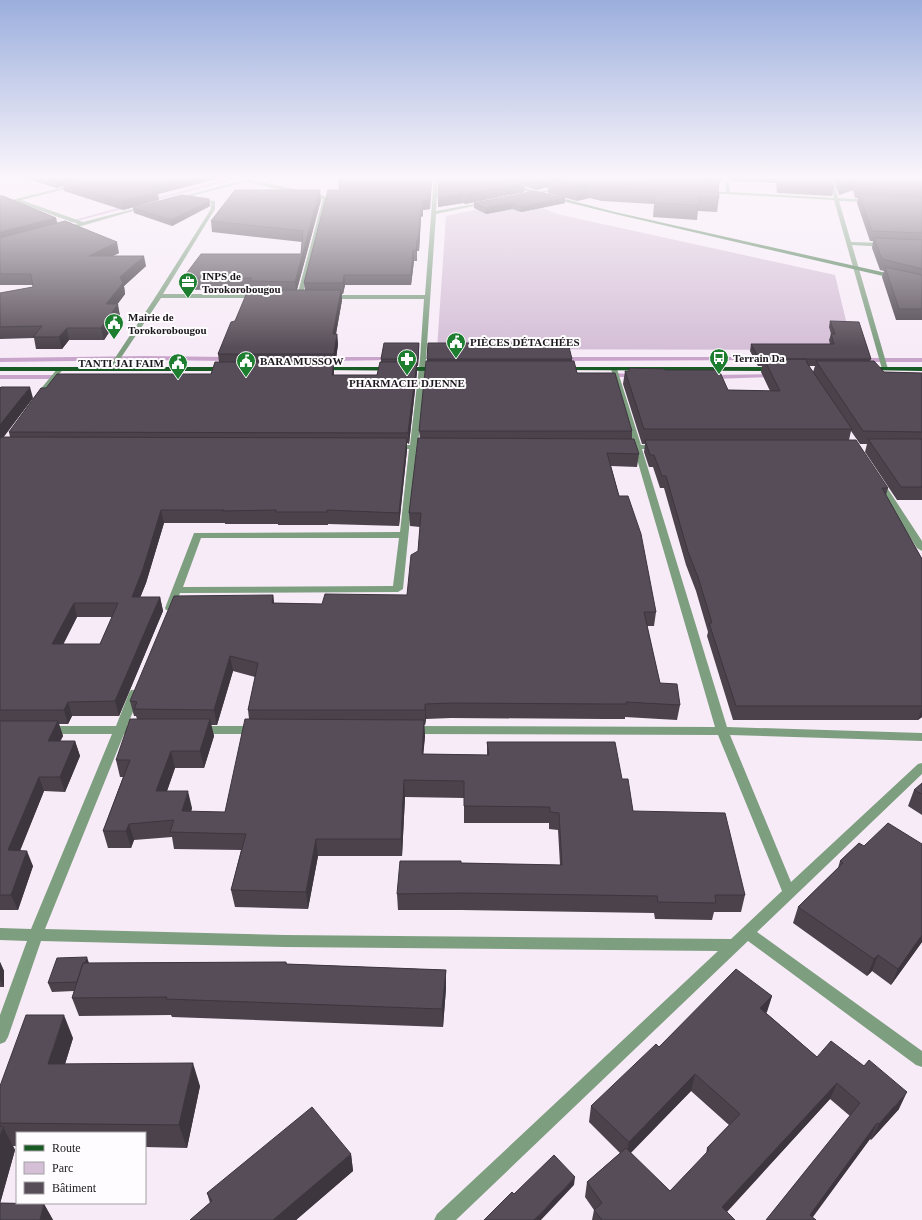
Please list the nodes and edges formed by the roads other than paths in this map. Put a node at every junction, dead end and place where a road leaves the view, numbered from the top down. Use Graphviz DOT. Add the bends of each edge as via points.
graph roads {
  1 [pos="198,234"];
  2 [pos="316,234"];
  3 [pos="432,234"];
  4 [pos="708,234"];
  5 [pos="846,234"];
  6 [pos="849,243"];
  7 [pos="893,245"];
  8 [pos="856,269"];
  9 [pos="922,283"];
  10 [pos="159,296"];
  11 [pos="261,296"];
  12 [pos="293,296"];
  13 [pos="300,296"];
  14 [pos="308,296"];
  15 [pos="324,296"];
  16 [pos="427,297"];
  17 [pos="0,368"];
  18 [pos="614,368"];
  19 [pos="60,369"];
  20 [pos="230,369"];
  21 [pos="318,369"];
  22 [pos="422,369"];
  23 [pos="445,369"];
  24 [pos="553,369"];
  25 [pos="784,369"];
  26 [pos="862,369"];
  27 [pos="885,369"];
  28 [pos="922,369"];
  29 [pos="110,370"];
  30 [pos="30,408"];
  31 [pos="389,447"];
  32 [pos="413,447"];
  33 [pos="436,447"];
  34 [pos="614,447"];
  35 [pos="638,447"];
  36 [pos="669,447"];
  37 [pos="874,474"];
  38 [pos="404,535"];
  39 [pos="918,535"];
  40 [pos="922,548"];
  41 [pos="178,590"];
  42 [pos="166,619"];
  43 [pos="138,686"];
  44 [pos="38,730"];
  45 [pos="120,730"];
  46 [pos="152,730"];
  47 [pos="191,730"];
  48 [pos="270,730"];
  49 [pos="397,730"];
  50 [pos="722,731"];
  51 [pos="922,737"];
  52 [pos="922,767"];
  53 [pos="789,893"];
  54 [pos="747,932"];
  55 [pos="0,934"];
  56 [pos="36,934"];
  57 [pos="732,945"];
  58 [pos="0,1037"];
  59 [pos="922,1060"];
  60 [pos="443,1220"];
  1 -- 10 [label="street"];
  2 -- 13 [label="street"];
  3 -- 16 [label="street"];
  4 -- 8 [label="main road"];
  5 -- 6 [label="street"];
  6 -- 7 [label="street"];
  6 -- 8 [label="street"];
  8 -- 9 [label="main road"];
  8 -- 27 [label="street"];
  10 -- 11 [label="street"];
  10 -- 29 [label="street"];
  12 -- 13 [label="street"];
  13 -- 14 [label="street"];
  15 -- 16 [label="street"];
  16 -- 22 [label="street"];
  17 -- 19 [label="main road"];
  18 -- 24 [label="main road"];
  18 -- 25 [label="main road"];
  18 -- 35 [label="street"];
  19 -- 29 [label="main road"];
  19 -- 30 [label="street"];
  20 -- 29 [label="main road"];
  21 -- 22 [label="main road"];
  22 -- 23 [label="main road"];
  22 -- 32 [label="street"];
  26 -- 27 [label="main road"];
  27 -- 28 [label="main road"];
  31 -- 32 [label="street"];
  32 -- 33 [label="street"];
  32 -- 38 [label="street"];
  34 -- 35 [label="street"];
  35 -- 36 [label="street"];
  35 -- 50 [label="street"];
  37 -- 39 [label="street"];
  38 -- 41 [label="street" via="197,535"];
  38 -- 41 [label="street" via="398,589"];
  39 -- 40 [label="street"];
  41 -- 42 [label="street"];
  43 -- 45 [label="street"];
  44 -- 45 [label="street"];
  45 -- 46 [label="street"];
  45 -- 56 [label="street"];
  47 -- 48 [label="street"];
  49 -- 50 [label="street"];
  50 -- 51 [label="street"];
  50 -- 53 [label="street"];
  52 -- 53 [label="street"];
  53 -- 54 [label="street"];
  54 -- 57 [label="street"];
  54 -- 59 [label="street"];
  55 -- 56 [label="street"];
  56 -- 57 [label="street" via="285,941"];
  56 -- 58 [label="street"];
  57 -- 60 [label="street"];
}
